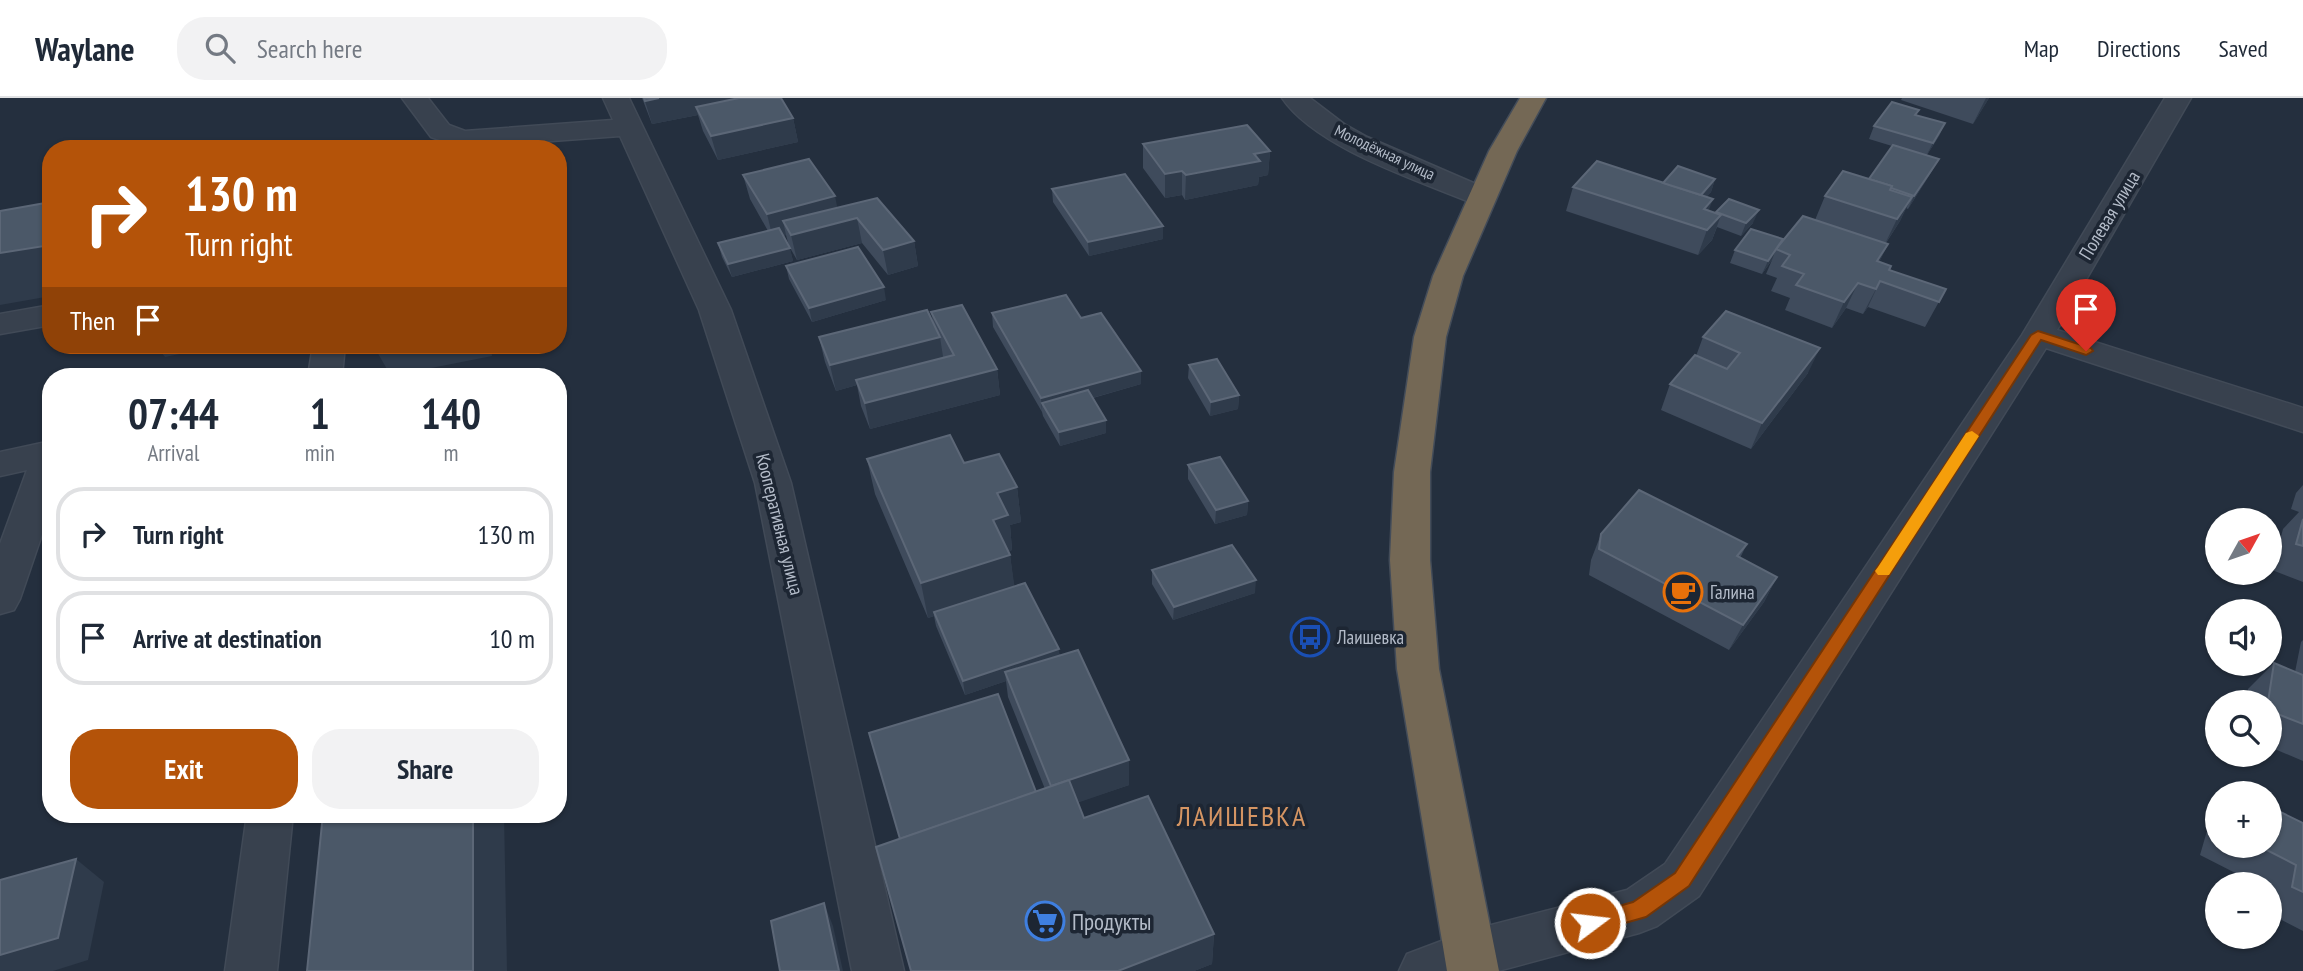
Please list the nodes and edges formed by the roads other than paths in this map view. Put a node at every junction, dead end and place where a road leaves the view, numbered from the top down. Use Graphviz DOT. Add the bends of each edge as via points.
graph roads {
  1 [pos="415,98"];
  2 [pos="1294,98"];
  3 [pos="1533,98"];
  4 [pos="2178,98"];
  5 [pos="623,112"];
  6 [pos="455,140"];
  7 [pos="481,140"];
  8 [pos="1482,197"];
  9 [pos="42,317"];
  10 [pos="0,324"];
  11 [pos="2038,335"];
  12 [pos="2303,420"];
  13 [pos="42,455"];
  14 [pos="0,464"];
  15 [pos="42,479"];
  16 [pos="0,599"];
  17 [pos="269,823"];
  18 [pos="1455,966"];
  19 [pos="251,971"];
  20 [pos="878,971"];
  1 -- 6 [label="street" via="440,131"];
  2 -- 8 [label="street, Молодёжная улица" via="1344,136"];
  3 -- 8 [label="highway"];
  4 -- 11 [label="street, Полевая улица"];
  5 -- 7 [label="street"];
  5 -- 20 [label="street, Кооперативная улица" via="715,310 773,483"];
  8 -- 18 [label="highway" via="1448,276 1430,337 1412,472 1410,560 1418,669"];
  9 -- 10 [label="street"];
  11 -- 12 [label="street"];
  11 -- 18 [label="street, Полевая улица" via="1682,880 1639,910"];
  13 -- 14 [label="street"];
  15 -- 16 [label="street"];
  17 -- 19 [label="street"];
}
